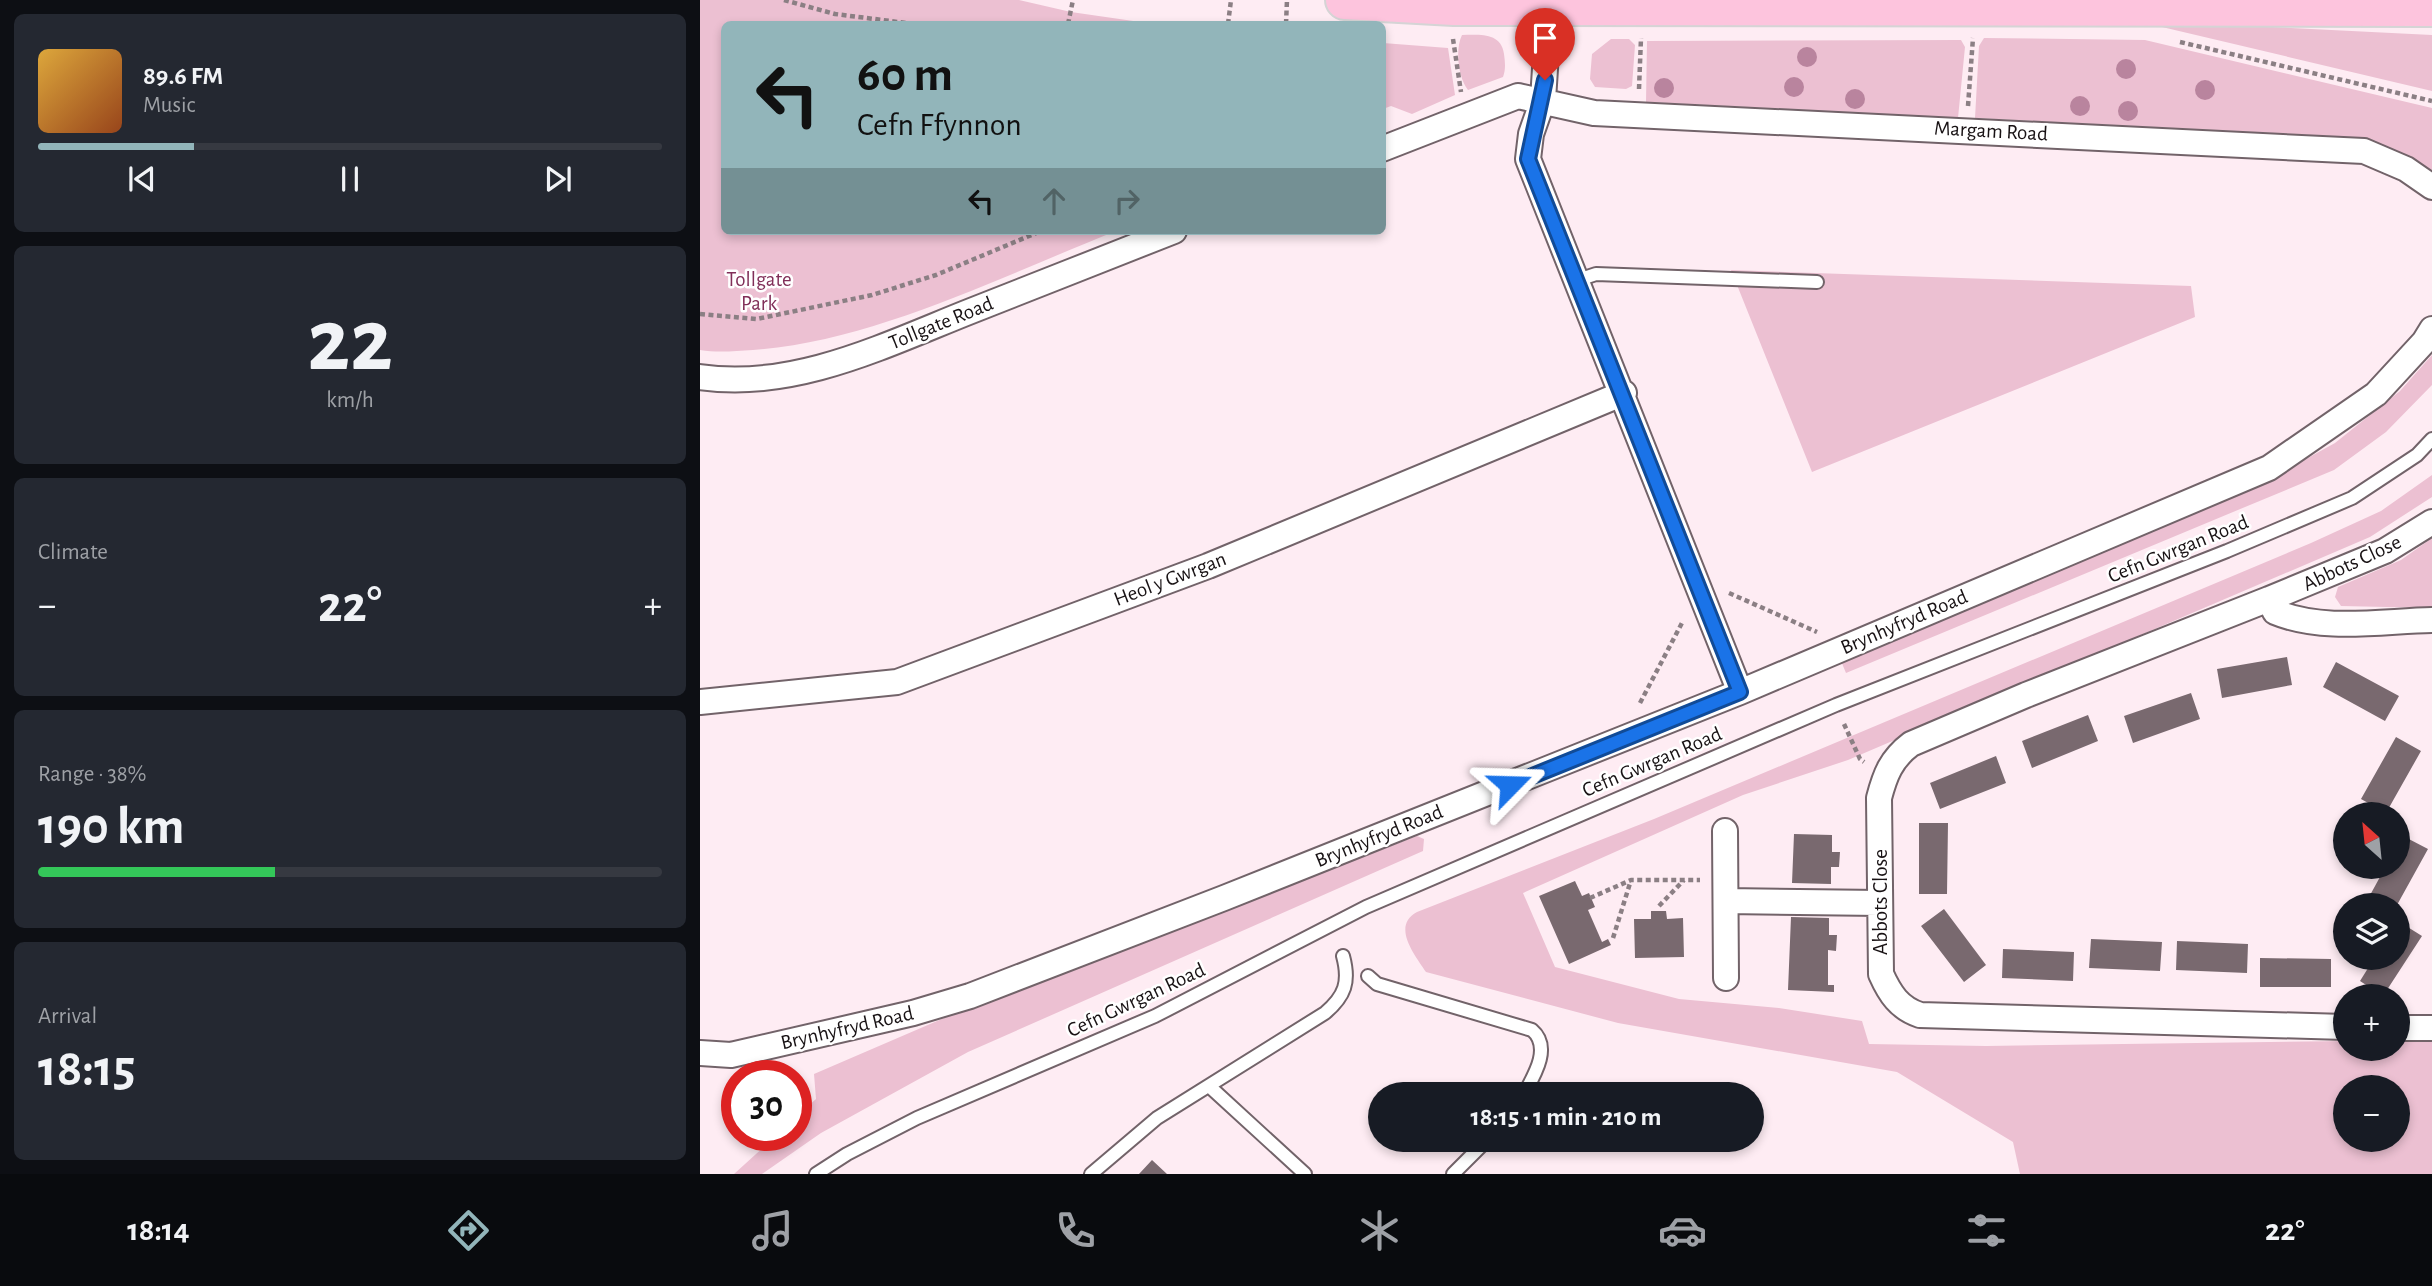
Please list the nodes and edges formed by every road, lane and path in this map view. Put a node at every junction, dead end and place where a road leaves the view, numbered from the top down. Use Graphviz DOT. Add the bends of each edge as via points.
graph roads {
  1 [pos="784,0"];
  2 [pos="1073,0"];
  3 [pos="1231,0"];
  4 [pos="1287,0"];
  5 [pos="1345,0"];
  6 [pos="1969,4"];
  7 [pos="1454,6"];
  8 [pos="1549,6"];
  9 [pos="1643,6"];
  10 [pos="2432,7"];
  11 [pos="891,21"];
  12 [pos="1069,21"];
  13 [pos="1228,21"];
  14 [pos="1286,21"];
  15 [pos="2171,40"];
  16 [pos="1543,100"];
  17 [pos="2432,101"];
  18 [pos="1639,114"];
  19 [pos="1470,115"];
  20 [pos="1967,130"];
  21 [pos="1386,147"];
  22 [pos="2432,187"];
  23 [pos="1031,235"];
  24 [pos="1164,235"];
  25 [pos="1578,280"];
  26 [pos="1817,282"];
  27 [pos="700,314"];
  28 [pos="2432,329"];
  29 [pos="700,377"];
  30 [pos="1624,393"];
  31 [pos="2432,439"];
  32 [pos="2432,522"];
  33 [pos="2269,599"];
  34 [pos="2432,620"];
  35 [pos="1740,692"];
  36 [pos="700,702"];
  37 [pos="1726,831"];
  38 [pos="1631,880"];
  39 [pos="1685,880"];
  40 [pos="1726,890"];
  41 [pos="1590,898"];
  42 [pos="1880,903"];
  43 [pos="1659,905"];
  44 [pos="1614,937"];
  45 [pos="1343,957"];
  46 [pos="1368,976"];
  47 [pos="1726,978"];
  48 [pos="2333,1027"];
  49 [pos="2410,1028"];
  50 [pos="2432,1028"];
  51 [pos="700,1053"];
  52 [pos="1529,1082"];
  53 [pos="1209,1086"];
  54 [pos="1475,1152"];
  55 [pos="816,1174"];
  56 [pos="1091,1174"];
  57 [pos="1306,1174"];
  58 [pos="1453,1174"];
  1 -- 11 [label="path" via="835,14"];
  2 -- 12 [label="path"];
  3 -- 13 [label="path"];
  4 -- 14 [label="path"];
  5 -- 7 [label="main road"];
  6 -- 9 [label="main road"];
  6 -- 10 [label="main road"];
  6 -- 20 [label="path"];
  7 -- 8 [label="main road"];
  7 -- 19 [label="path" via="1453,40 1461,93"];
  8 -- 9 [label="main road"];
  8 -- 16 [label="street"];
  9 -- 18 [label="path"];
  15 -- 17 [label="path"];
  16 -- 18 [label="street, Margam Road" via="1594,113"];
  16 -- 19 [label="street" via="1518,96"];
  16 -- 25 [label="street" via="1528,159"];
  18 -- 20 [label="street, Margam Road"];
  19 -- 21 [label="street"];
  20 -- 22 [label="street, Margam Road" via="2364,151 2406,169"];
  23 -- 27 [label="path" via="936,275 872,295 757,319"];
  24 -- 29 [label="street, Tollgate Road" via="858,356 790,376"];
  25 -- 26 [label="lane" via="1596,274"];
  25 -- 30 [label="street"];
  28 -- 35 [label="street, Brynhyfryd Road" via="2376,394 2269,468"];
  30 -- 35 [label="street"];
  30 -- 36 [label="street, Heol y Gwrgan" via="1208,566 897,682"];
  31 -- 55 [label="lane, Cefn Gwrgan Road" via="2417,455 2352,498 1811,715 1366,907 1155,1016 917,1118"];
  32 -- 33 [label="street, Abbots Close" via="2385,551"];
  33 -- 34 [label="street, Abbots Close" via="2275,612 2313,621"];
  33 -- 42 [label="street, Abbots Close" via="1911,744 1885,774 1879,798"];
  35 -- 51 [label="street, Brynhyfryd Road" via="990,989 913,1013 732,1055"];
  37 -- 40 [label="street"];
  38 -- 39 [label="path"];
  38 -- 41 [label="path"];
  38 -- 44 [label="path"];
  39 -- 40 [label="path"];
  39 -- 43 [label="path"];
  40 -- 42 [label="street"];
  40 -- 47 [label="street"];
  42 -- 48 [label="street, Abbots Close" via="1881,974 1898,1002 1920,1016"];
  45 -- 53 [label="lane" via="1348,976 1337,1003"];
  46 -- 52 [label="lane" via="1377,984 1532,1030 1539,1039 1540,1058"];
  49 -- 50 [label="street"];
  53 -- 56 [label="lane" via="1143,1128"];
  53 -- 57 [label="lane"];
  54 -- 58 [label="lane"];
}
